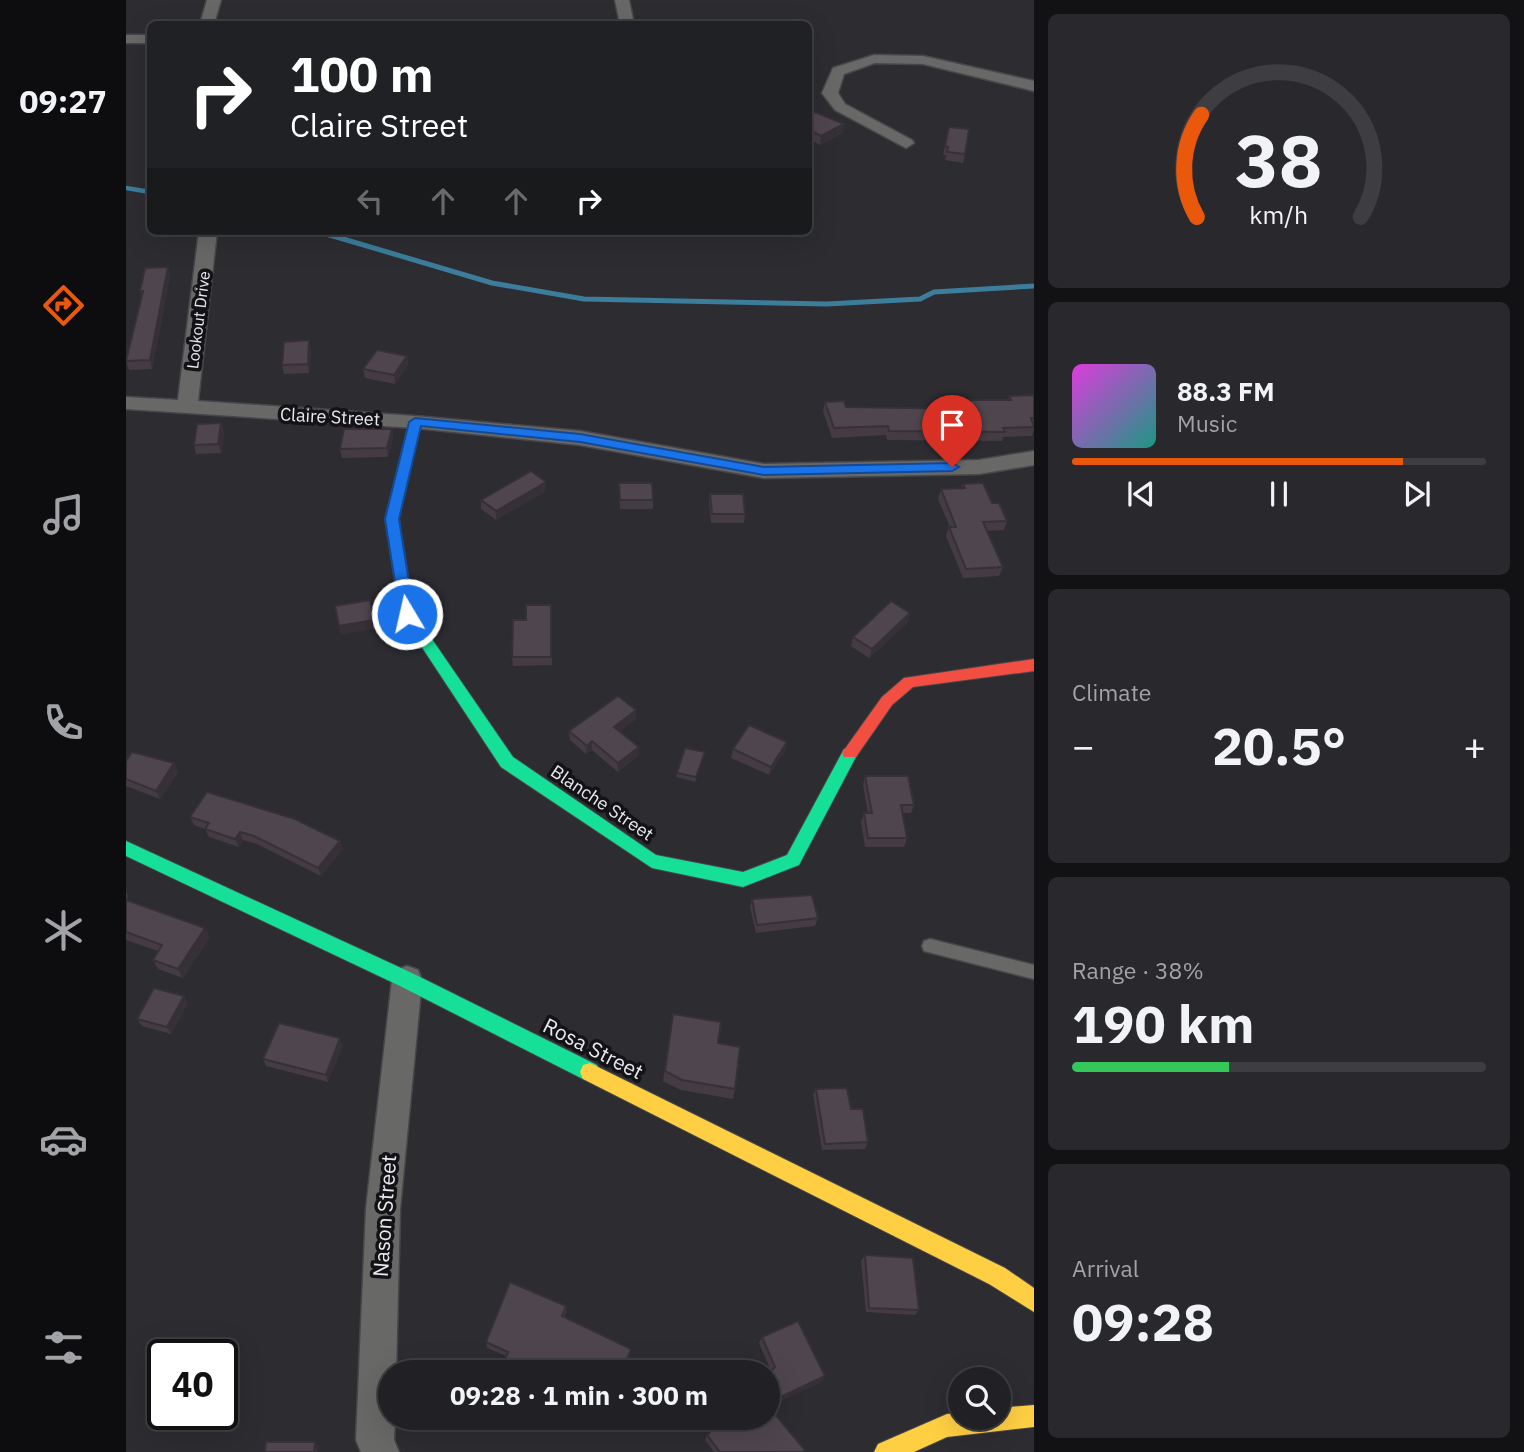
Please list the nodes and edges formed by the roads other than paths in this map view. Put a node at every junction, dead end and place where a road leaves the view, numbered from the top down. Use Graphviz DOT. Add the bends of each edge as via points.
graph roads {
  1 [pos="214,0"];
  2 [pos="622,0"];
  3 [pos="208,21"];
  4 [pos="626,21"];
  5 [pos="126,39"];
  6 [pos="147,39"];
  7 [pos="1034,86"];
  8 [pos="830,93"];
  9 [pos="812,94"];
  10 [pos="906,143"];
  11 [pos="208,235"];
  12 [pos="126,403"];
  13 [pos="187,409"];
  14 [pos="415,422"];
  15 [pos="1034,458"];
  16 [pos="1034,666"];
  17 [pos="126,848"];
  18 [pos="930,946"];
  19 [pos="1034,972"];
  20 [pos="407,980"];
  21 [pos="1034,1301"];
  22 [pos="1034,1416"];
  23 [pos="380,1452"];
  24 [pos="886,1452"];
  1 -- 3 [label="street"];
  2 -- 4 [label="street"];
  5 -- 6 [label="street"];
  7 -- 8 [label="street" via="923,60 874,58 838,71"];
  8 -- 9 [label="street"];
  8 -- 10 [label="street" via="840,107"];
  11 -- 13 [label="street, Lookout Drive"];
  12 -- 13 [label="street, Claire Street"];
  13 -- 14 [label="street, Claire Street"];
  14 -- 15 [label="street, Claire Street" via="580,438 764,471 979,467"];
  14 -- 16 [label="street, Blanche Street" via="392,519 407,614 507,762 652,861 743,880 793,860 851,752 887,701 909,682"];
  17 -- 20 [label="street, Rosa Street"];
  18 -- 19 [label="lane"];
  20 -- 21 [label="street, Rosa Street" via="998,1276"];
  20 -- 23 [label="street, Nason Street" via="383,1209 375,1440"];
  22 -- 24 [label="street" via="947,1426"];
}
